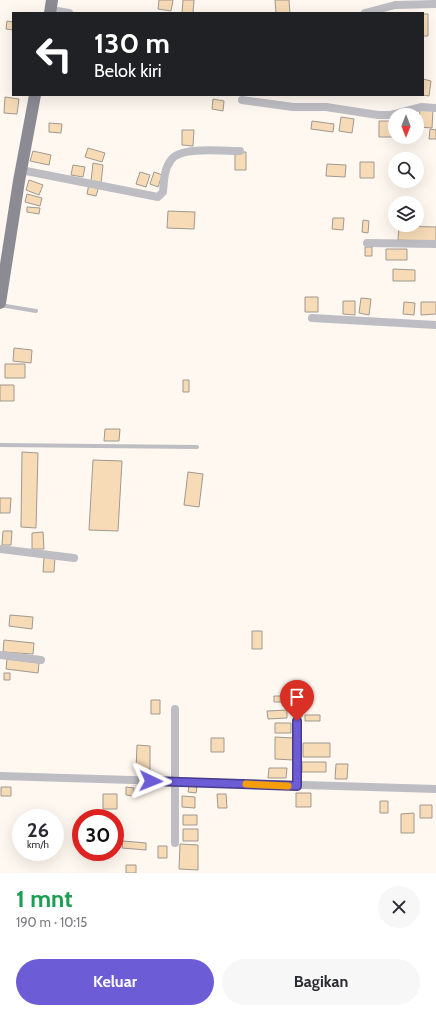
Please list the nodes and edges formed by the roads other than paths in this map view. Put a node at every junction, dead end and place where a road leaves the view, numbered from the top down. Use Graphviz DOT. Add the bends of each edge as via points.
graph roads {
  1 [pos="394,2"];
  2 [pos="436,4"];
  3 [pos="51,8"];
  4 [pos="65,12"];
  5 [pos="368,12"];
  6 [pos="35,96"];
  7 [pos="242,100"];
  8 [pos="436,108"];
  9 [pos="240,151"];
  10 [pos="21,170"];
  11 [pos="367,243"];
  12 [pos="436,244"];
  13 [pos="0,304"];
  14 [pos="36,311"];
  15 [pos="312,318"];
  16 [pos="436,324"];
  17 [pos="0,444"];
  18 [pos="197,447"];
  19 [pos="0,548"];
  20 [pos="74,558"];
  21 [pos="0,655"];
  22 [pos="41,660"];
  23 [pos="175,709"];
  24 [pos="297,721"];
  25 [pos="0,776"];
  26 [pos="175,782"];
  27 [pos="297,786"];
  28 [pos="436,789"];
  29 [pos="175,843"];
  1 -- 2 [label="street"];
  1 -- 5 [label="street"];
  3 -- 4 [label="street"];
  6 -- 10 [label="main road"];
  7 -- 8 [label="street" via="293,107 326,107 378,115 390,115 421,107"];
  9 -- 10 [label="street" via="179,153 168,165 163,192 158,197"];
  10 -- 13 [label="main road"];
  11 -- 12 [label="street"];
  13 -- 14 [label="lane"];
  15 -- 16 [label="street"];
  17 -- 18 [label="lane"];
  19 -- 20 [label="street"];
  21 -- 22 [label="street"];
  23 -- 26 [label="street"];
  24 -- 27 [label="street"];
  25 -- 26 [label="street"];
  26 -- 27 [label="street"];
  26 -- 29 [label="street"];
  27 -- 28 [label="street"];
}
